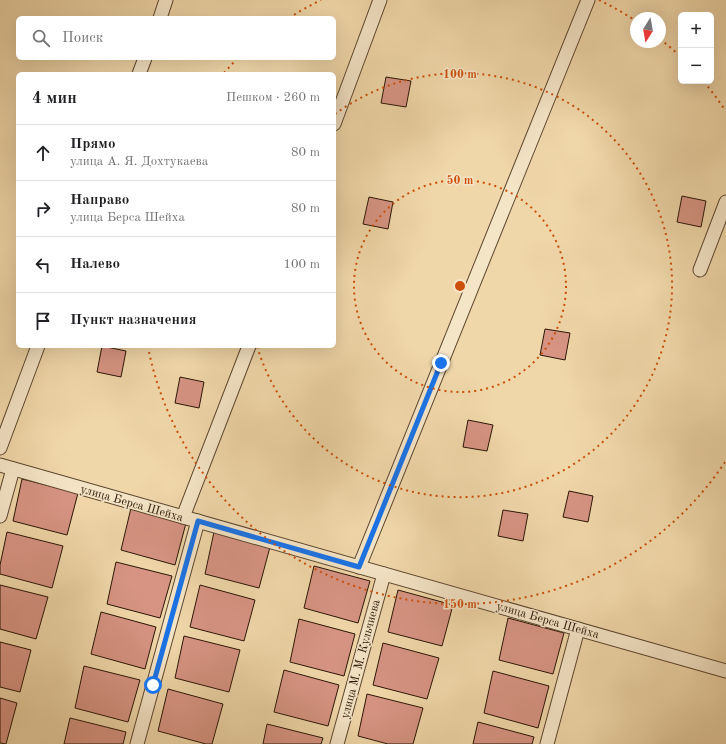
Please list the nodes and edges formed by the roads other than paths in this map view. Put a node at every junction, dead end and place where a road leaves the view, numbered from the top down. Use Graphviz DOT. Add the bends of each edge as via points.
graph roads {
  1 [pos="166,0"];
  2 [pos="380,0"];
  3 [pos="588,0"];
  4 [pos="161,16"];
  5 [pos="144,60"];
  6 [pos="140,72"];
  7 [pos="336,119"];
  8 [pos="726,202"];
  9 [pos="700,270"];
  10 [pos="37,348"];
  11 [pos="247,348"];
  12 [pos="0,448"];
  13 [pos="0,465"];
  14 [pos="13,469"];
  15 [pos="0,516"];
  16 [pos="183,517"];
  17 [pos="198,521"];
  18 [pos="359,567"];
  19 [pos="384,574"];
  20 [pos="578,629"];
  21 [pos="726,671"];
  22 [pos="137,744"];
  23 [pos="337,744"];
  24 [pos="547,744"];
  1 -- 4 [label="street"];
  2 -- 7 [label="street"];
  3 -- 18 [label="street"];
  5 -- 6 [label="street"];
  8 -- 9 [label="street"];
  10 -- 12 [label="street"];
  11 -- 16 [label="street"];
  13 -- 14 [label="street, улица Берса Шейха"];
  14 -- 15 [label="street"];
  14 -- 16 [label="street, улица Берса Шейха"];
  16 -- 17 [label="street, улица Берса Шейха"];
  17 -- 18 [label="street, улица Берса Шейха"];
  17 -- 22 [label="street"];
  18 -- 19 [label="street, улица Берса Шейха"];
  19 -- 20 [label="street, улица Берса Шейха"];
  19 -- 23 [label="street, улица М. М. Кульчиева"];
  20 -- 21 [label="street, улица Берса Шейха"];
  20 -- 24 [label="street"];
}
